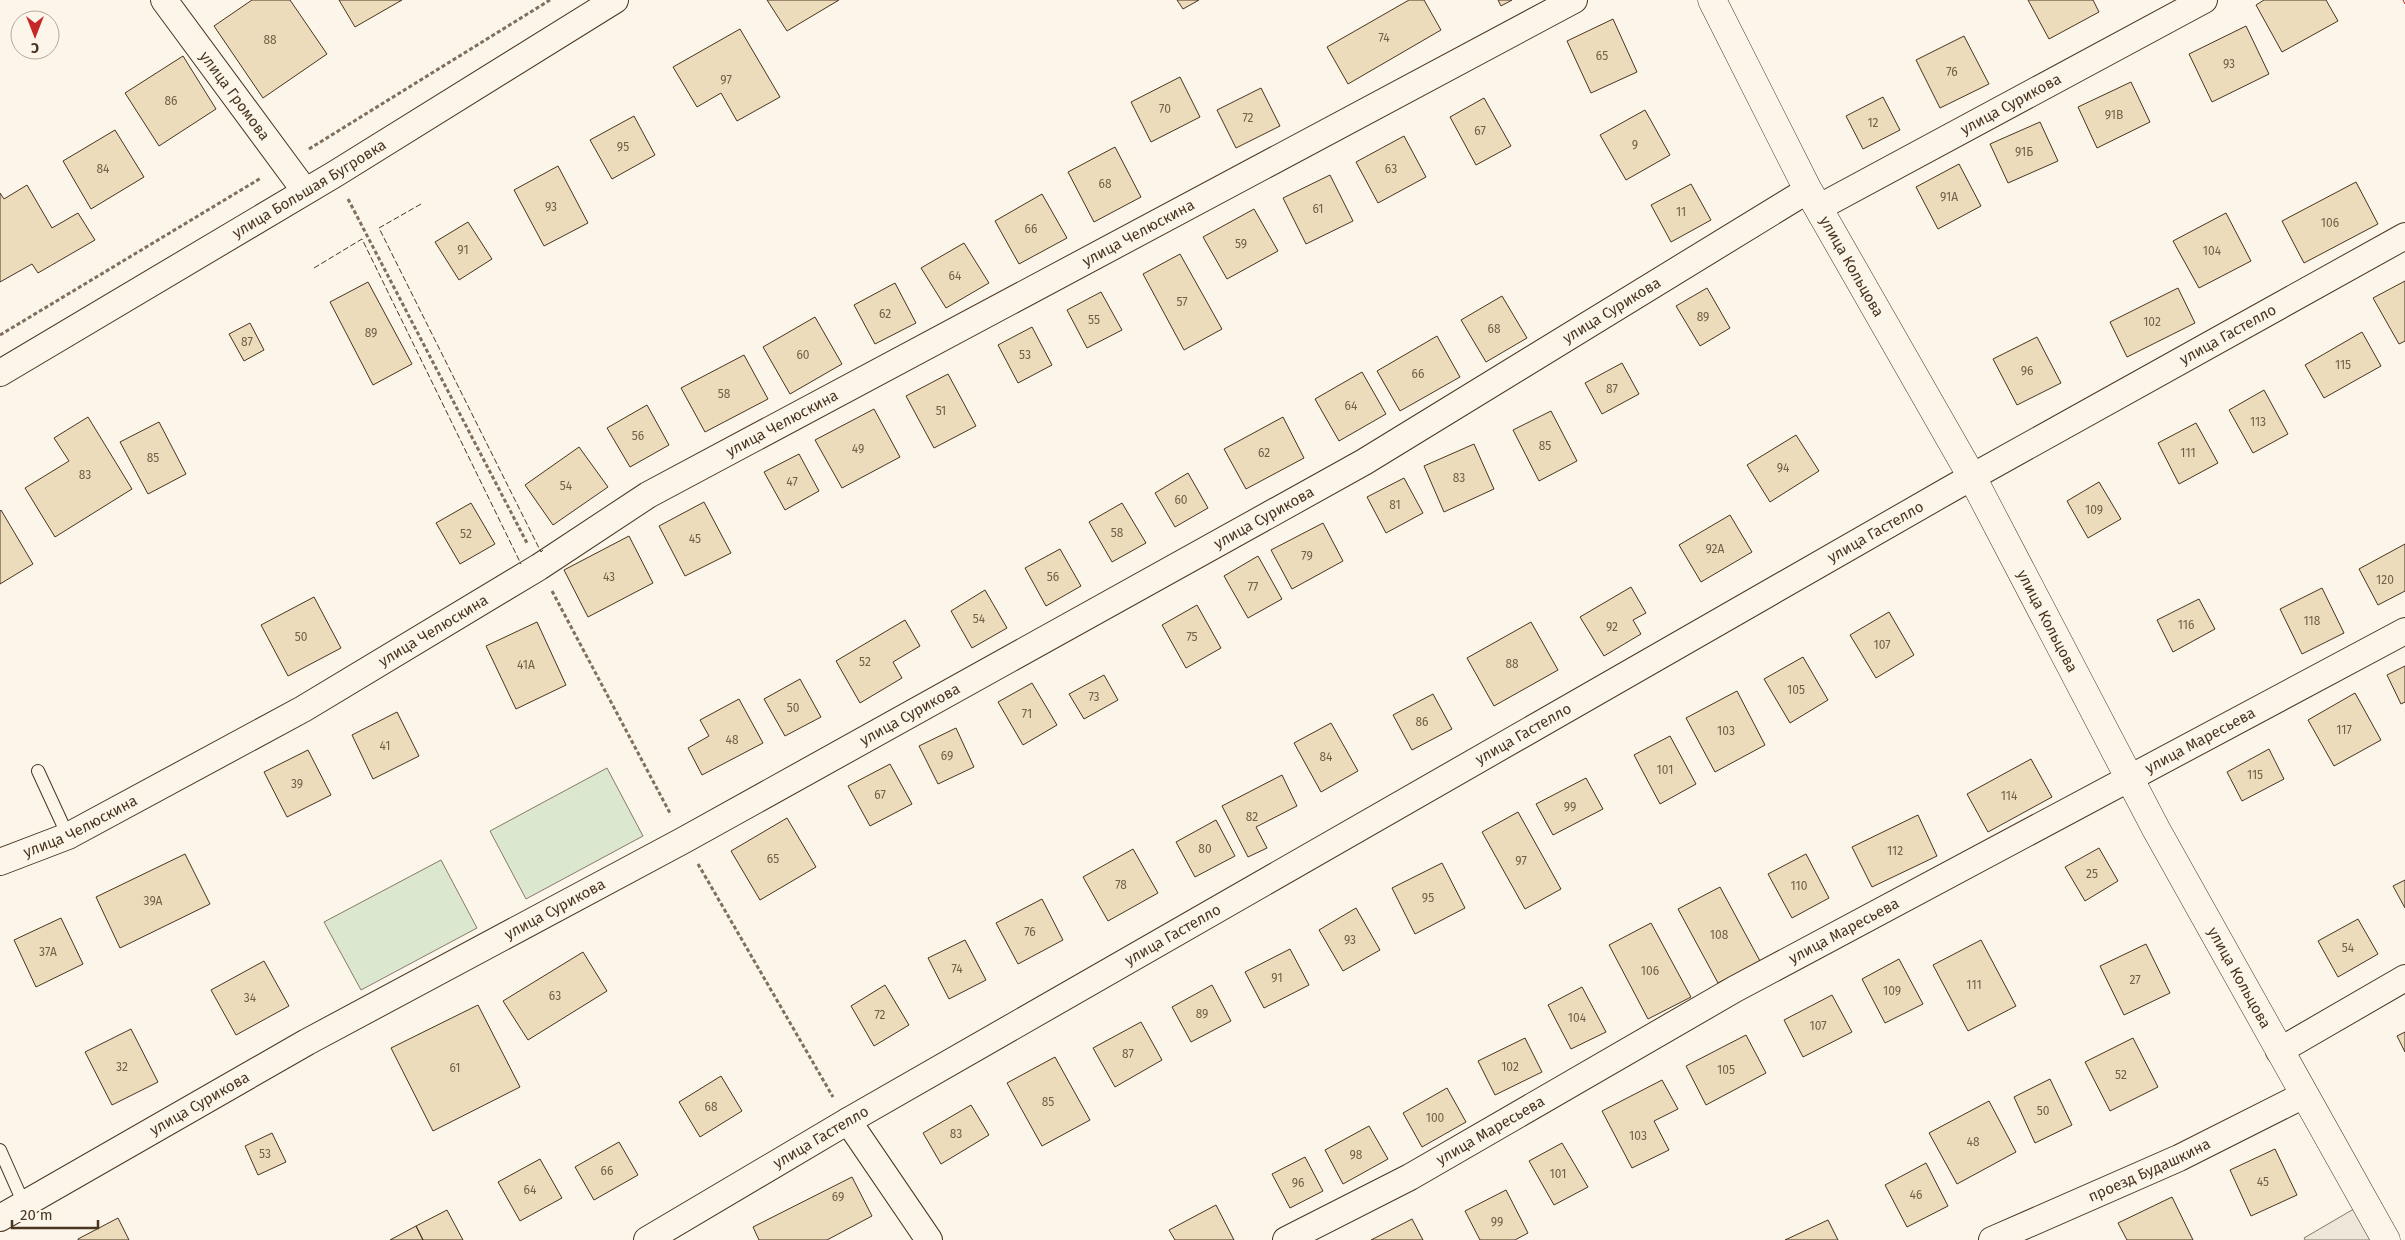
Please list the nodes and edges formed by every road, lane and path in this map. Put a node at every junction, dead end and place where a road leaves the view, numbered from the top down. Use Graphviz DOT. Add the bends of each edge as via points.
graph roads {
  1 [pos="164,0"];
  2 [pos="615,0"];
  3 [pos="1574,0"];
  4 [pos="1712,0"];
  5 [pos="2204,0"];
  6 [pos="335,174"];
  7 [pos="305,191"];
  8 [pos="1813,199"];
  9 [pos="2405,236"];
  10 [pos="0,373"];
  11 [pos="1972,477"];
  12 [pos="539,567"];
  13 [pos="2405,631"];
  14 [pos="38,771"];
  15 [pos="2130,779"];
  16 [pos="68,836"];
  17 [pos="684,840"];
  18 [pos="0,862"];
  19 [pos="2405,978"];
  20 [pos="2279,1051"];
  21 [pos="2304,1094"];
  22 [pos="848,1121"];
  23 [pos="0,1150"];
  24 [pos="24,1204"];
  25 [pos="0,1218"];
  26 [pos="647,1240"];
  27 [pos="929,1240"];
  28 [pos="1286,1240"];
  29 [pos="1992,1240"];
  30 [pos="2386,1240"];
  1 -- 7 [label="street, улица Громова"];
  2 -- 6 [label="street, улица Большая Бугровка"];
  3 -- 12 [label="street, улица Челюскина" via="648,495"];
  4 -- 8 [label="street, улица Кольцова"];
  5 -- 8 [label="street, улица Сурикова"];
  6 -- 7 [label="street, улица Большая Бугровка"];
  6 -- 12 [label="path"];
  7 -- 10 [label="street, улица Большая Бугровка"];
  8 -- 11 [label="street, улица Кольцова"];
  8 -- 17 [label="street, улица Сурикова" via="1364,462"];
  9 -- 11 [label="street, улица Гастелло"];
  11 -- 15 [label="street, улица Кольцова"];
  11 -- 22 [label="street, улица Гастелло"];
  12 -- 16 [label="street, улица Челюскина" via="303,709"];
  12 -- 17 [label="path"];
  13 -- 15 [label="street, улица Маресьева"];
  14 -- 16 [label="lane"];
  15 -- 20 [label="street, улица Кольцова"];
  15 -- 28 [label="street, улица Маресьева" via="1735,989 1410,1177"];
  16 -- 18 [label="street, улица Челюскина"];
  17 -- 22 [label="path"];
  17 -- 24 [label="street, улица Сурикова" via="307,1042"];
  19 -- 20 [label="street"];
  20 -- 21 [label="street, улица Кольцова"];
  21 -- 29 [label="street, проезд Будашкина" via="2179,1158"];
  21 -- 30 [label="street, улица Кольцова"];
  22 -- 26 [label="street, улица Гастелло"];
  22 -- 27 [label="street"];
  23 -- 24 [label="lane"];
  24 -- 25 [label="street, улица Сурикова"];
}
